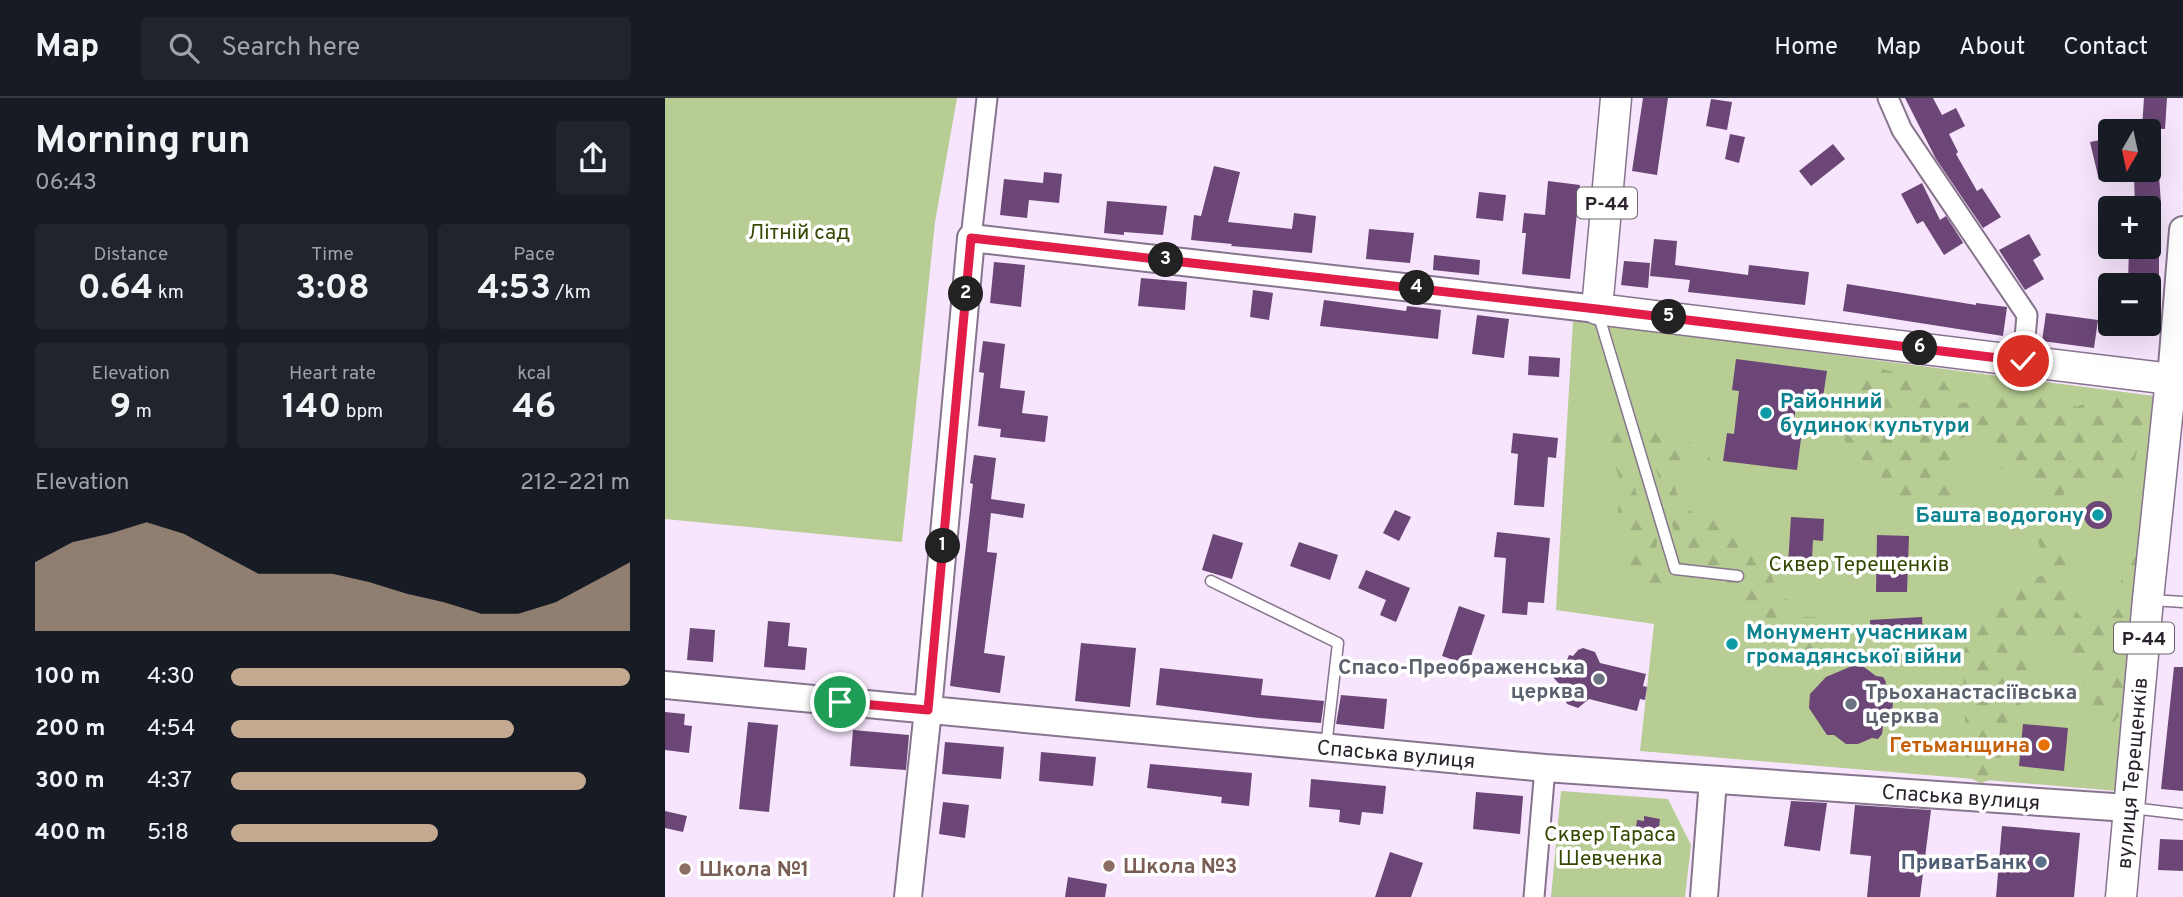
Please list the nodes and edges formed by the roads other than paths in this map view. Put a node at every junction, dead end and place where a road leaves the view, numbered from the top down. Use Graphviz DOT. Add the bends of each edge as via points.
graph roads {
  1 [pos="987,98"];
  2 [pos="1616,98"];
  3 [pos="1888,98"];
  4 [pos="2183,230"];
  5 [pos="971,238"];
  6 [pos="1597,309"];
  7 [pos="2023,361"];
  8 [pos="2177,379"];
  9 [pos="1738,576"];
  10 [pos="1211,581"];
  11 [pos="2148,599"];
  12 [pos="2183,602"];
  13 [pos="665,685"];
  14 [pos="928,710"];
  15 [pos="1326,747"];
  16 [pos="1545,768"];
  17 [pos="1713,780"];
  18 [pos="2128,808"];
  19 [pos="2183,814"];
  20 [pos="908,897"];
  21 [pos="1534,897"];
  22 [pos="1704,897"];
  23 [pos="2121,897"];
  1 -- 5 [label="street"];
  2 -- 6 [label="main road, Р-44"];
  3 -- 7 [label="street" via="1902,131 2027,315"];
  4 -- 8 [label="street, вулиця Терещенків"];
  5 -- 6 [label="street"];
  5 -- 14 [label="street"];
  6 -- 7 [label="main road"];
  6 -- 9 [label="lane" via="1675,569"];
  7 -- 8 [label="main road"];
  8 -- 11 [label="main road, вулиця Терещенків / Р-44"];
  10 -- 15 [label="lane" via="1338,643"];
  11 -- 12 [label="lane"];
  11 -- 18 [label="main road, вулиця Терещенків / Р-44"];
  13 -- 14 [label="street, Спаська вулиця"];
  14 -- 15 [label="street, Спаська вулиця"];
  14 -- 20 [label="street"];
  15 -- 16 [label="street, Спаська вулиця"];
  16 -- 17 [label="street, Спаська вулиця"];
  16 -- 21 [label="street"];
  17 -- 18 [label="street, Спаська вулиця"];
  17 -- 22 [label="street"];
  18 -- 19 [label="lane"];
  18 -- 23 [label="main road, вулиця Терещенків / Р-44"];
}
